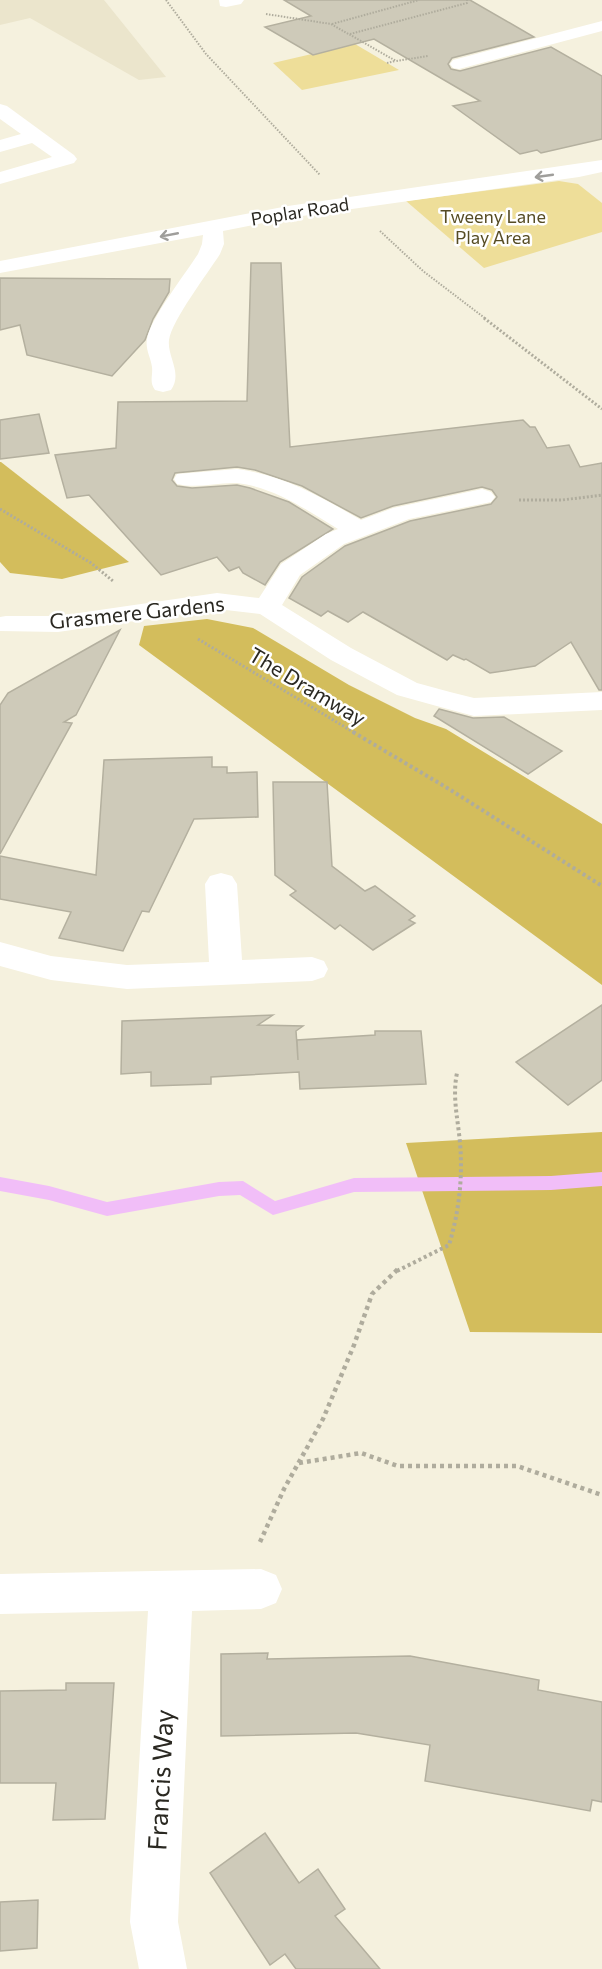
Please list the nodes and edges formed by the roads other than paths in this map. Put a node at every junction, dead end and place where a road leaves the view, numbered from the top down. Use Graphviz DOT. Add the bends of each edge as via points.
graph roads {
  1 [pos="594,27"];
  2 [pos="459,64"];
  3 [pos="0,110"];
  4 [pos="36,136"];
  5 [pos="0,146"];
  6 [pos="602,166"];
  7 [pos="579,171"];
  8 [pos="0,178"];
  9 [pos="602,187"];
  10 [pos="213,226"];
  11 [pos="0,267"];
  12 [pos="163,385"];
  13 [pos="186,478"];
  14 [pos="482,497"];
  15 [pos="359,530"];
  16 [pos="267,606"];
  17 [pos="2,620"];
  18 [pos="602,701"];
  19 [pos="221,884"];
  20 [pos="0,954"];
  21 [pos="312,969"];
  22 [pos="226,973"];
  23 [pos="261,1589"];
  24 [pos="171,1591"];
  25 [pos="0,1594"];
  26 [pos="163,1969"];
  1 -- 2 [label="street"];
  3 -- 4 [label="street"];
  4 -- 5 [label="street"];
  4 -- 8 [label="street" via="68,159"];
  6 -- 7 [label="street, Poplar Road"];
  7 -- 9 [label="street"];
  7 -- 10 [label="street, Poplar Road, one-way"];
  10 -- 11 [label="street, Poplar Road, one-way"];
  10 -- 12 [label="street" via="209,254 158,338"];
  13 -- 15 [label="street" via="237,476 258,480 296,494"];
  14 -- 15 [label="street" via="402,513"];
  15 -- 16 [label="street" via="335,539 290,570"];
  16 -- 17 [label="street, Grasmere Gardens" via="217,601 58,624"];
  16 -- 18 [label="street, Grasmere Gardens" via="341,654 407,689 442,699 474,707"];
  19 -- 22 [label="street"];
  20 -- 22 [label="street" via="51,968 127,978"];
  21 -- 22 [label="street"];
  23 -- 24 [label="street"];
  24 -- 25 [label="street"];
  24 -- 26 [label="street, Francis Way" via="154,1922"];
}
